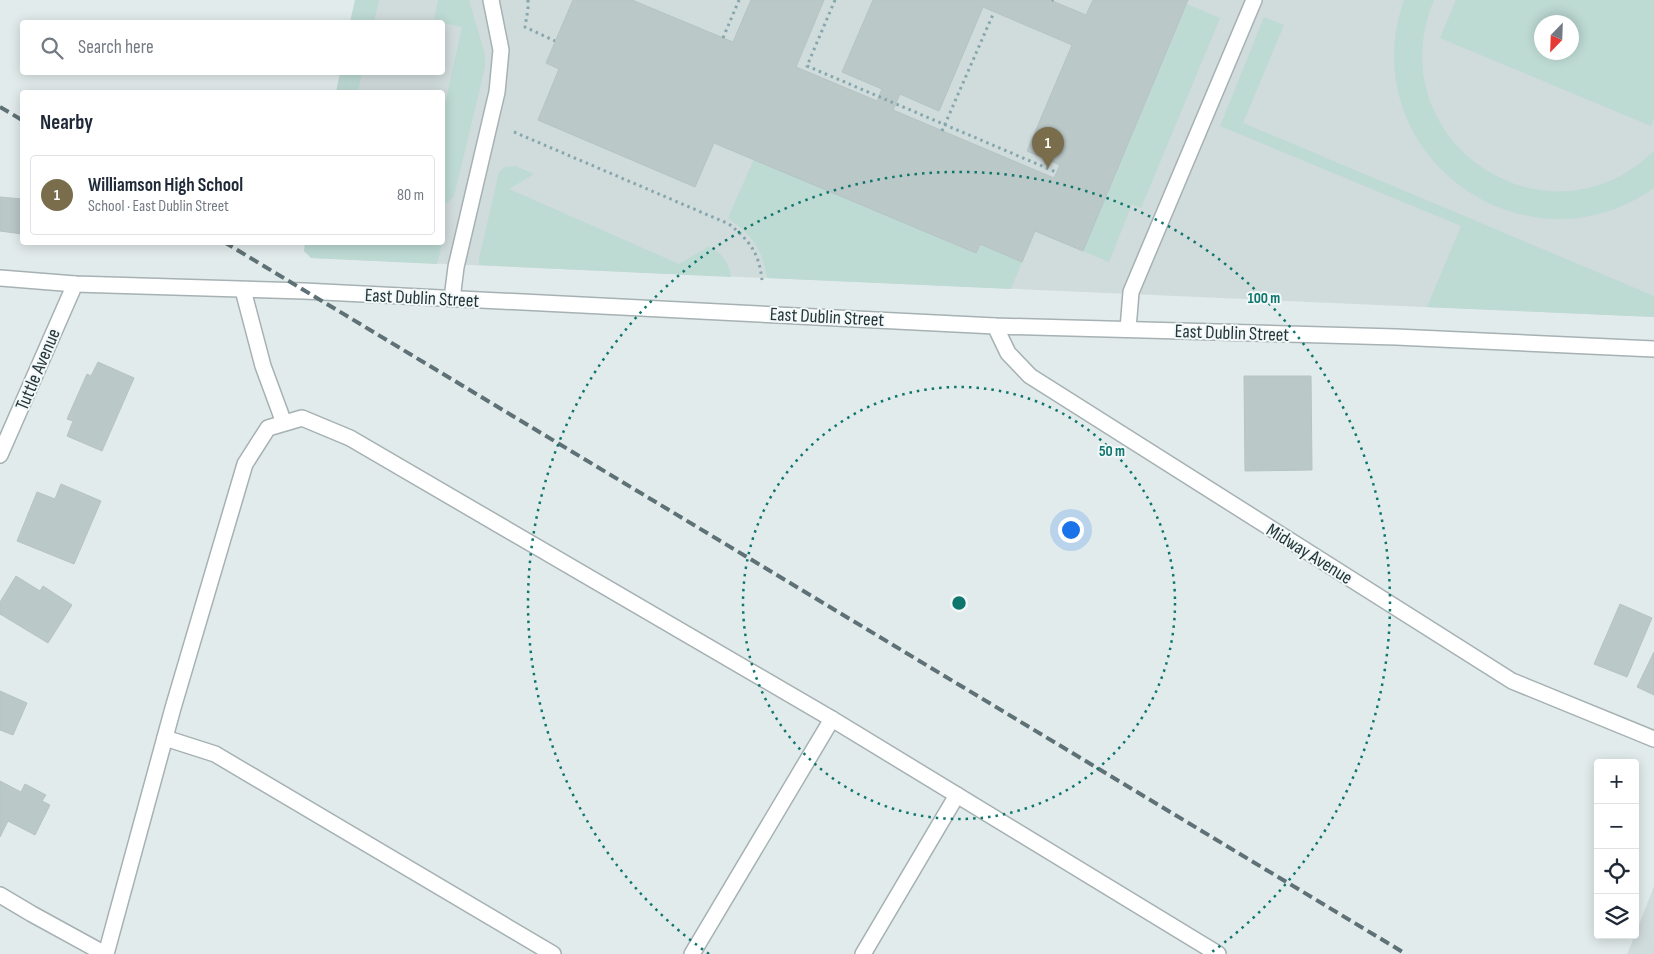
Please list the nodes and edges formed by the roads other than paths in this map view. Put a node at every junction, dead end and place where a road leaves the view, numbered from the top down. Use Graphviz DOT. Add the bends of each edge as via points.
graph roads {
  1 [pos="491,0"];
  2 [pos="1254,0"];
  3 [pos="0,278"];
  4 [pos="74,284"];
  5 [pos="243,290"];
  6 [pos="452,299"];
  7 [pos="995,326"];
  8 [pos="1128,329"];
  9 [pos="1654,349"];
  10 [pos="284,424"];
  11 [pos="0,455"];
  12 [pos="832,719"];
  13 [pos="165,738"];
  14 [pos="1654,739"];
  15 [pos="957,795"];
  16 [pos="0,895"];
  17 [pos="105,954"];
  18 [pos="553,954"];
  19 [pos="692,954"];
  20 [pos="863,954"];
  21 [pos="1218,954"];
  1 -- 6 [label="street" via="500,50 497,92 456,267"];
  2 -- 8 [label="street" via="1131,292"];
  3 -- 4 [label="street, East Dublin Street"];
  4 -- 5 [label="street, East Dublin Street"];
  4 -- 11 [label="street, Tuttle Avenue"];
  5 -- 6 [label="street, East Dublin Street"];
  5 -- 10 [label="street" via="263,366"];
  6 -- 7 [label="street, East Dublin Street"];
  7 -- 8 [label="street, East Dublin Street"];
  7 -- 14 [label="street, Midway Avenue" via="1008,353 1030,376 1512,681"];
  8 -- 9 [label="street, East Dublin Street"];
  10 -- 12 [label="street" via="302,418 350,438"];
  10 -- 13 [label="street" via="268,428 245,464"];
  12 -- 15 [label="street"];
  12 -- 19 [label="street"];
  13 -- 17 [label="street"];
  13 -- 18 [label="street" via="215,754"];
  15 -- 20 [label="street"];
  15 -- 21 [label="street"];
  16 -- 17 [label="street"];
}
